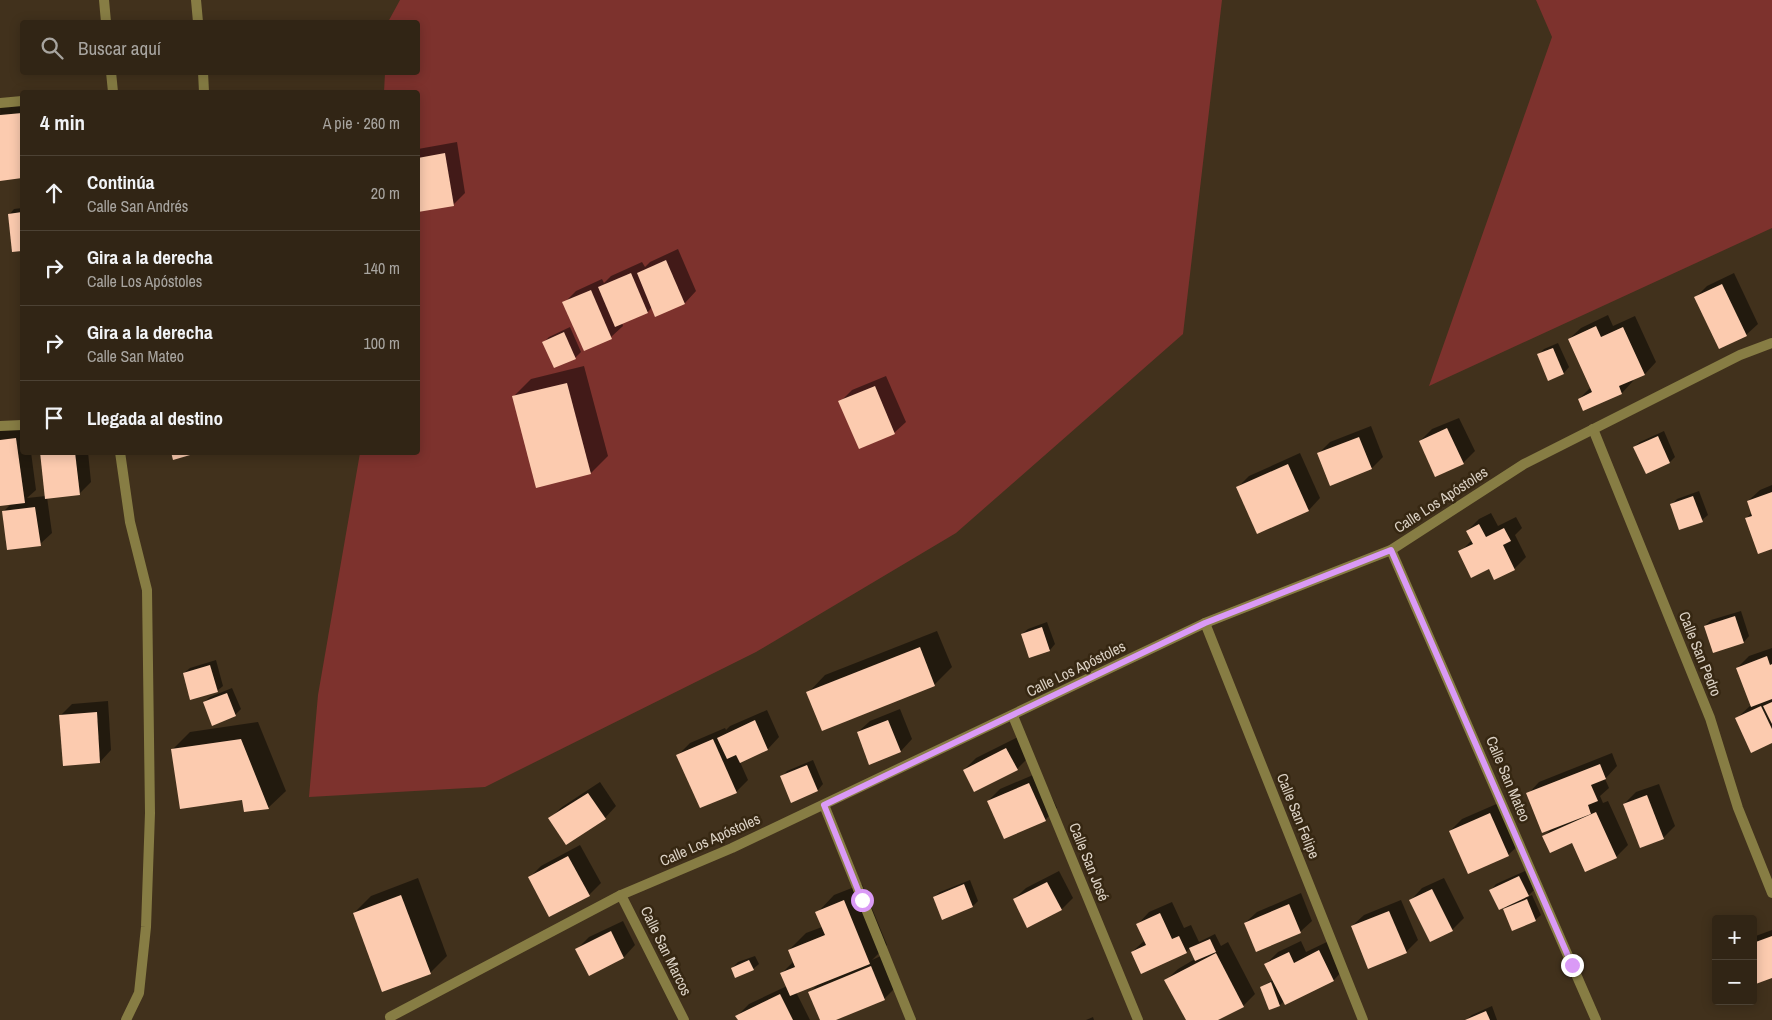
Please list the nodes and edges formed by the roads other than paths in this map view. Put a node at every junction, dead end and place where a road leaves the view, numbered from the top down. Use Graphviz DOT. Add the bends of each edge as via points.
graph roads {
  1 [pos="104,0"];
  2 [pos="196,0"];
  3 [pos="106,20"];
  4 [pos="198,20"];
  5 [pos="111,75"];
  6 [pos="202,75"];
  7 [pos="113,90"];
  8 [pos="204,90"];
  9 [pos="20,101"];
  10 [pos="0,102"];
  11 [pos="1772,343"];
  12 [pos="20,425"];
  13 [pos="0,426"];
  14 [pos="1593,429"];
  15 [pos="120,455"];
  16 [pos="1391,550"];
  17 [pos="1205,623"];
  18 [pos="1013,716"];
  19 [pos="824,805"];
  20 [pos="1772,894"];
  21 [pos="622,895"];
  22 [pos="390,1018"];
  23 [pos="126,1020"];
  24 [pos="684,1020"];
  25 [pos="911,1020"];
  26 [pos="1138,1020"];
  27 [pos="1363,1020"];
  28 [pos="1596,1020"];
  1 -- 3 [label="street"];
  2 -- 4 [label="street"];
  5 -- 7 [label="street"];
  6 -- 8 [label="street"];
  9 -- 10 [label="street"];
  11 -- 14 [label="street, Calle Los Apóstoles" via="1740,355"];
  12 -- 13 [label="street"];
  14 -- 16 [label="street, Calle Los Apóstoles" via="1524,464"];
  14 -- 20 [label="street, Calle San Pedro" via="1710,718 1738,808"];
  15 -- 23 [label="street" via="130,522 147,590 150,813 146,927 139,993"];
  16 -- 17 [label="street, Calle Los Apóstoles"];
  16 -- 28 [label="street, Calle San Mateo"];
  17 -- 18 [label="street, Calle Los Apóstoles"];
  17 -- 27 [label="street, Calle San Felipe"];
  18 -- 19 [label="street, Calle Los Apóstoles"];
  18 -- 26 [label="street, Calle San José"];
  19 -- 21 [label="street, Calle Los Apóstoles"];
  19 -- 25 [label="street"];
  21 -- 22 [label="street, Calle Los Apóstoles"];
  21 -- 24 [label="street, Calle San Marcos"];
}
